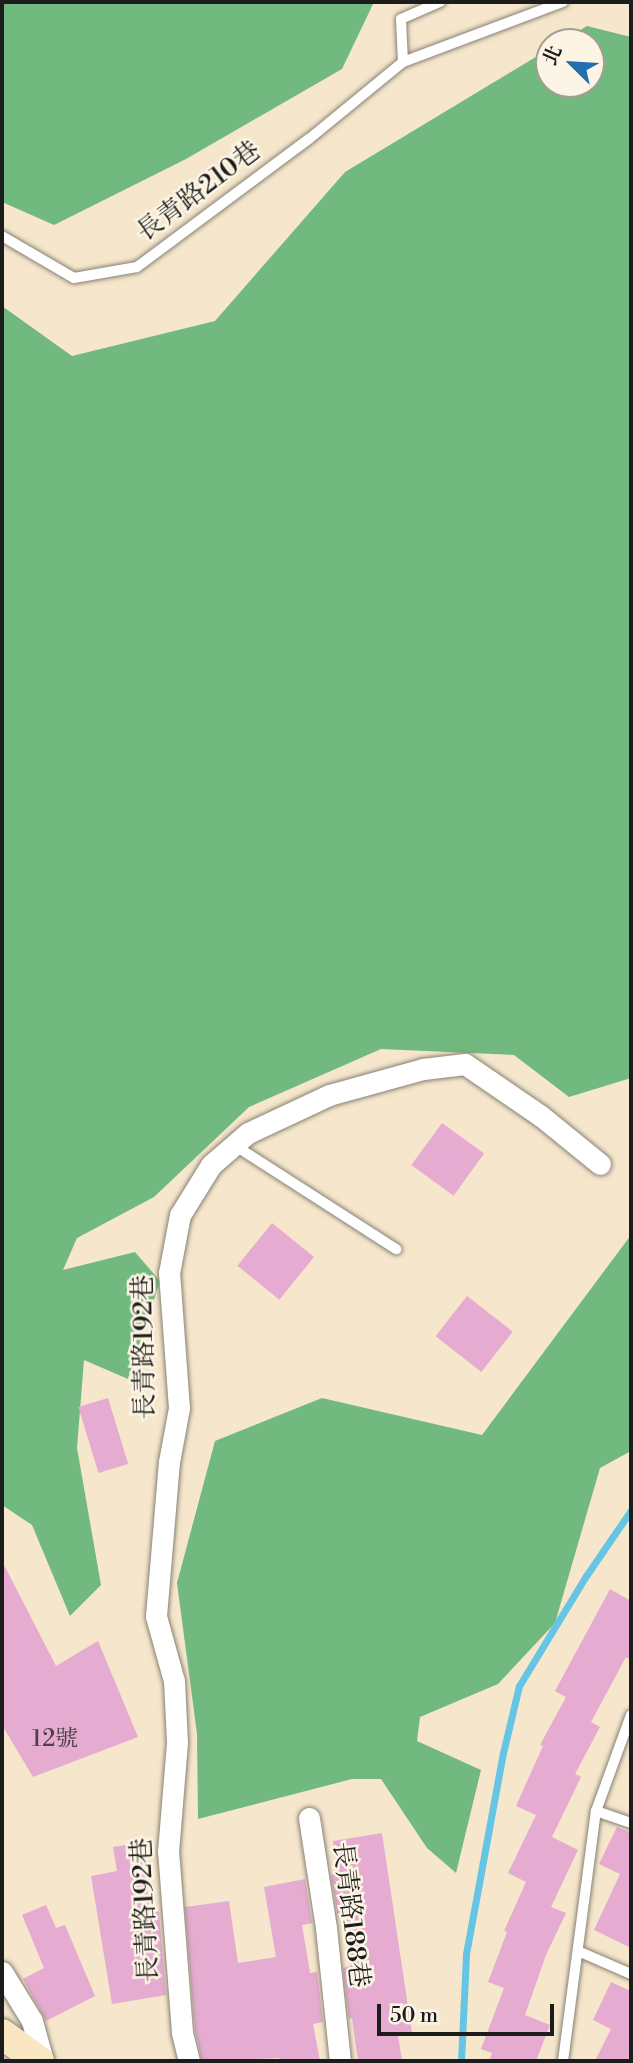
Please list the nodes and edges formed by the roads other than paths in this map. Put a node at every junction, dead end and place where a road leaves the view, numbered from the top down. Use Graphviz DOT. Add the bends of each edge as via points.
graph roads {
  1 [pos="440,2"];
  2 [pos="563,2"];
  3 [pos="403,62"];
  4 [pos="2,236"];
  5 [pos="234,1145"];
  6 [pos="600,1164"];
  7 [pos="396,1249"];
  8 [pos="631,1715"];
  9 [pos="596,1811"];
  10 [pos="309,1818"];
  11 [pos="631,1822"];
  12 [pos="578,1951"];
  13 [pos="2,1972"];
  14 [pos="631,1974"];
  15 [pos="2,2034"];
  16 [pos="41,2061"];
  17 [pos="188,2061"];
  18 [pos="340,2061"];
  19 [pos="563,2061"];
  1 -- 3 [label="lane" via="401,19"];
  2 -- 3 [label="lane, 長青路210巷"];
  3 -- 4 [label="lane, 長青路210巷" via="309,139 137,267 74,278"];
  5 -- 6 [label="street, 長青路192巷" via="248,1133 329,1095 423,1069 465,1064"];
  5 -- 7 [label="lane"];
  5 -- 17 [label="street, 長青路192巷" via="211,1165 180,1215 169,1273 179,1408 169,1462 156,1616 174,1681 177,1742 168,1852"];
  8 -- 9 [label="lane"];
  9 -- 11 [label="lane"];
  9 -- 12 [label="lane"];
  10 -- 18 [label="street, 長青路188巷"];
  12 -- 14 [label="lane"];
  12 -- 19 [label="lane"];
  13 -- 16 [label="street" via="32,2021"];
  15 -- 16 [label="street"];
}
